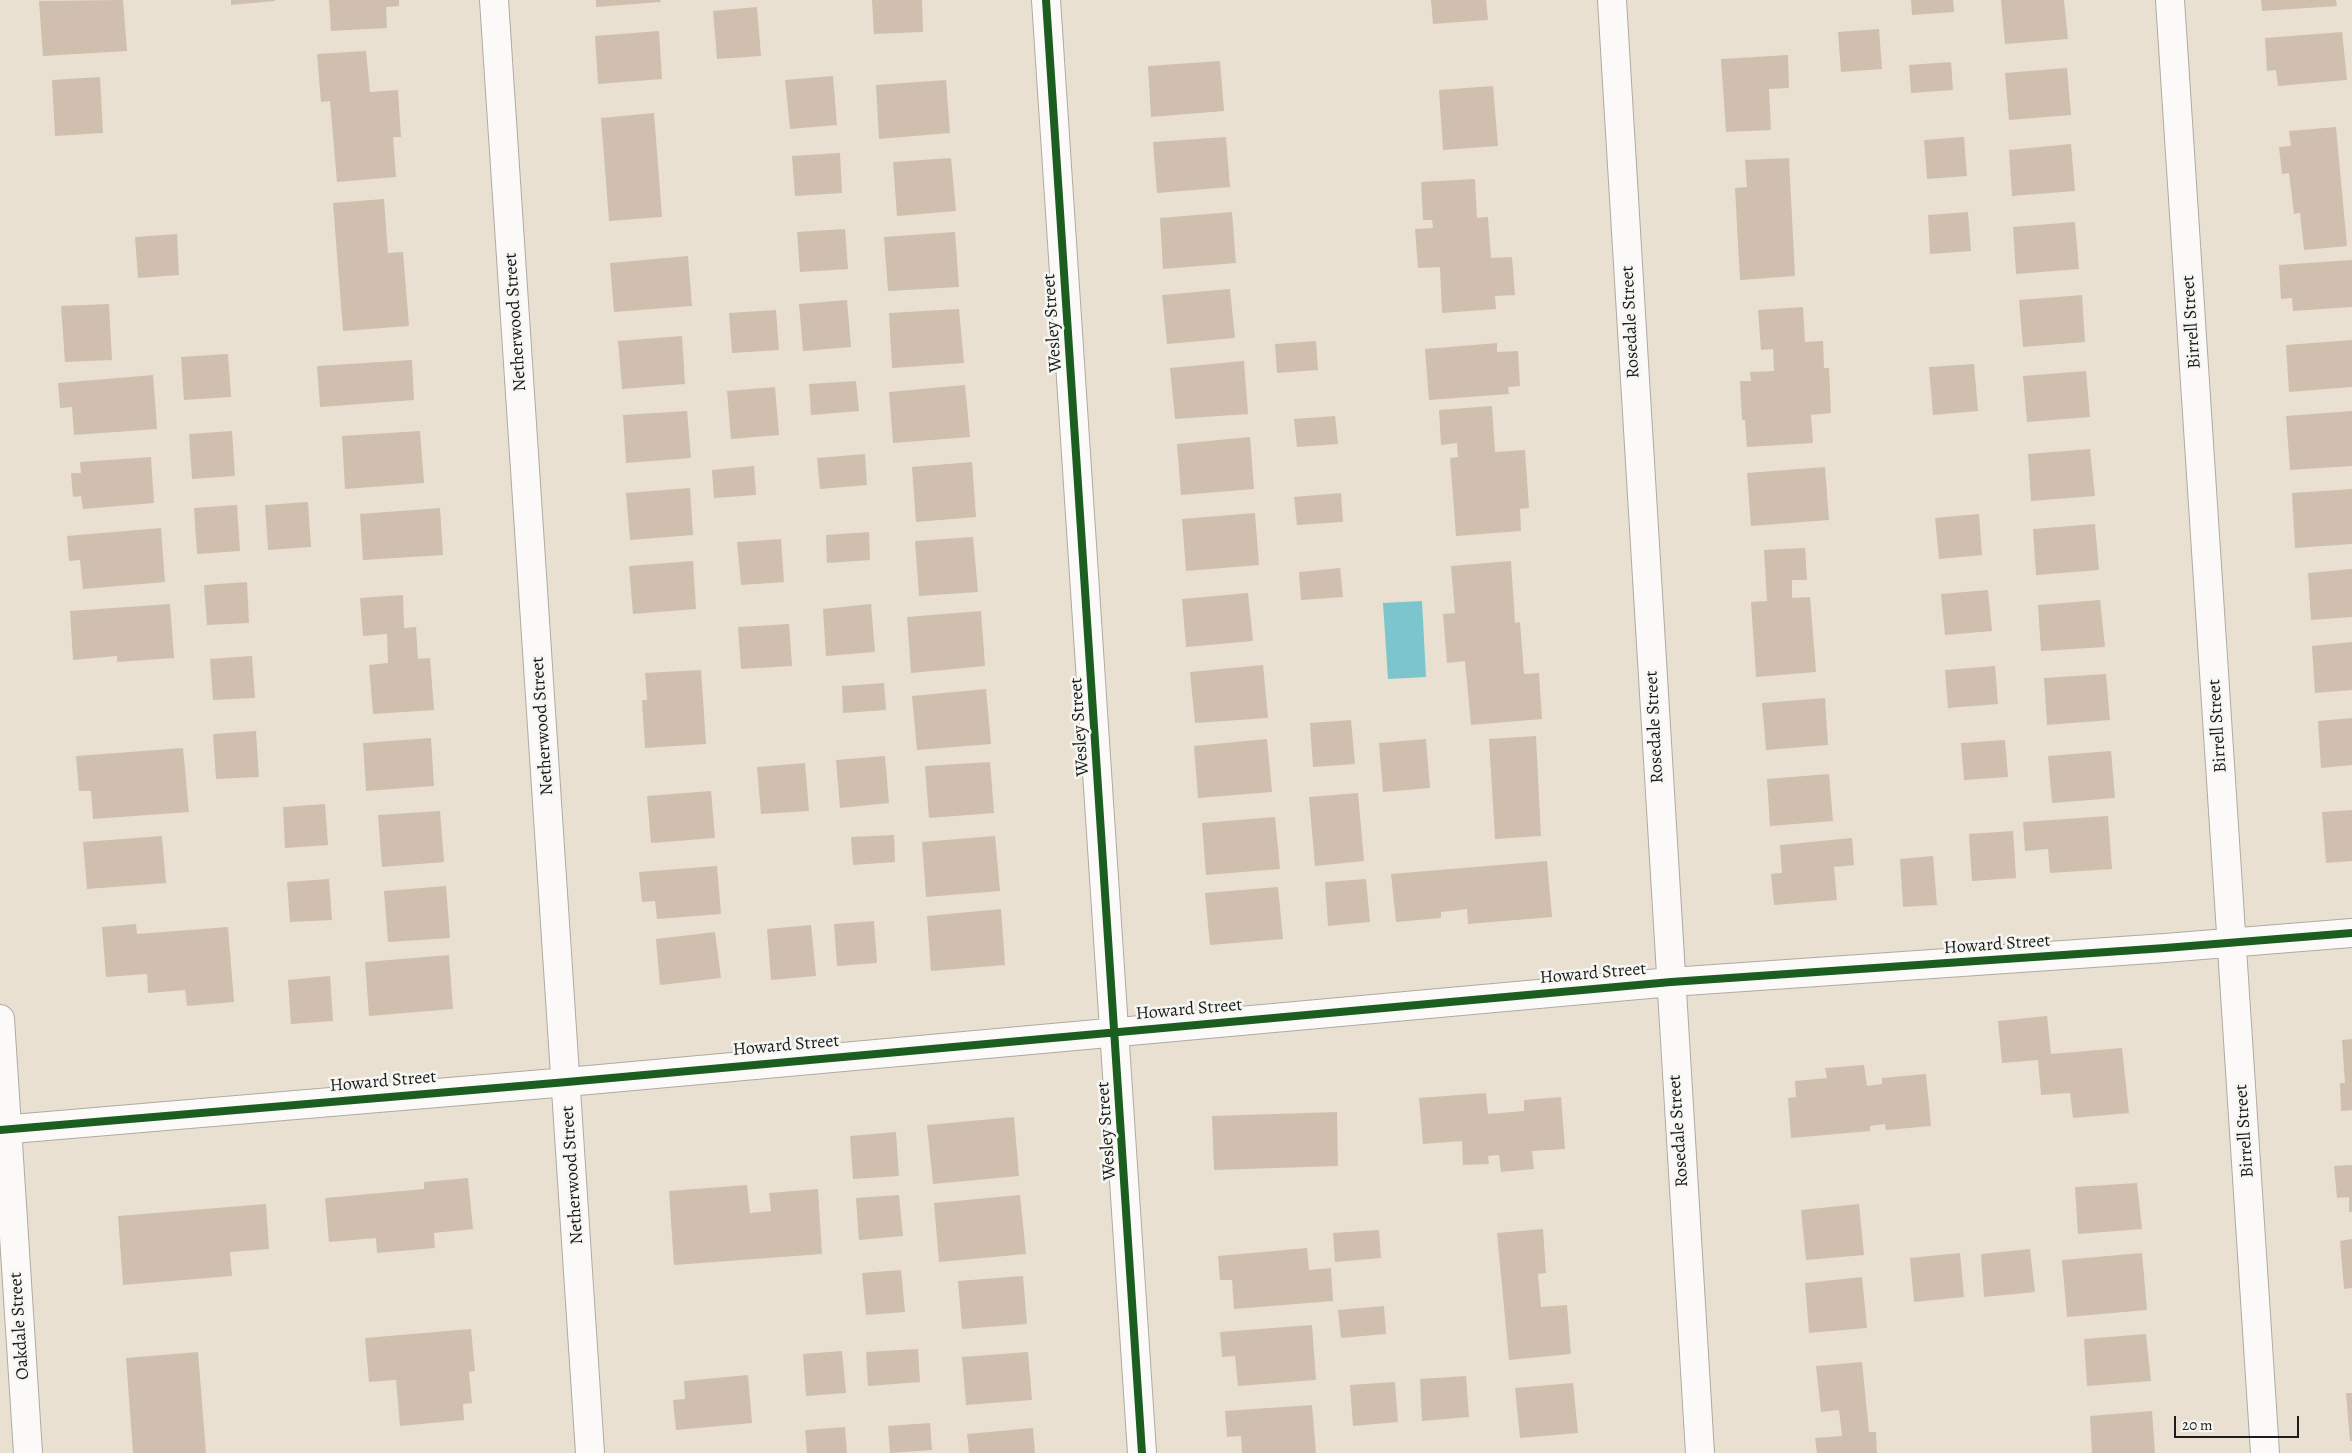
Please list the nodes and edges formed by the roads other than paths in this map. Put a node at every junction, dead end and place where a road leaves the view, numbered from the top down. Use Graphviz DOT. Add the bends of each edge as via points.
graph roads {
  1 [pos="494,0"];
  2 [pos="1046,0"];
  3 [pos="1612,0"];
  4 [pos="2170,0"];
  5 [pos="2352,933"];
  6 [pos="2233,943"];
  7 [pos="1671,982"];
  8 [pos="0,1020"];
  9 [pos="1116,1032"];
  10 [pos="567,1082"];
  11 [pos="4,1130"];
  12 [pos="28,1453"];
  13 [pos="590,1453"];
  14 [pos="1142,1453"];
  15 [pos="1700,1453"];
  16 [pos="2265,1453"];
  1 -- 10 [label="street, Netherwood Street"];
  2 -- 9 [label="street, Wesley Street"];
  3 -- 7 [label="street, Rosedale Street"];
  4 -- 6 [label="street, Birrell Street"];
  5 -- 6 [label="street, Howard Street"];
  6 -- 7 [label="street, Howard Street"];
  6 -- 16 [label="street, Birrell Street"];
  7 -- 9 [label="street, Howard Street"];
  7 -- 15 [label="street, Rosedale Street"];
  8 -- 11 [label="street, Oakdale Street"];
  9 -- 10 [label="street, Howard Street"];
  9 -- 14 [label="street, Wesley Street"];
  10 -- 11 [label="street, Howard Street"];
  10 -- 13 [label="street, Netherwood Street"];
  11 -- 12 [label="street, Oakdale Street"];
}
